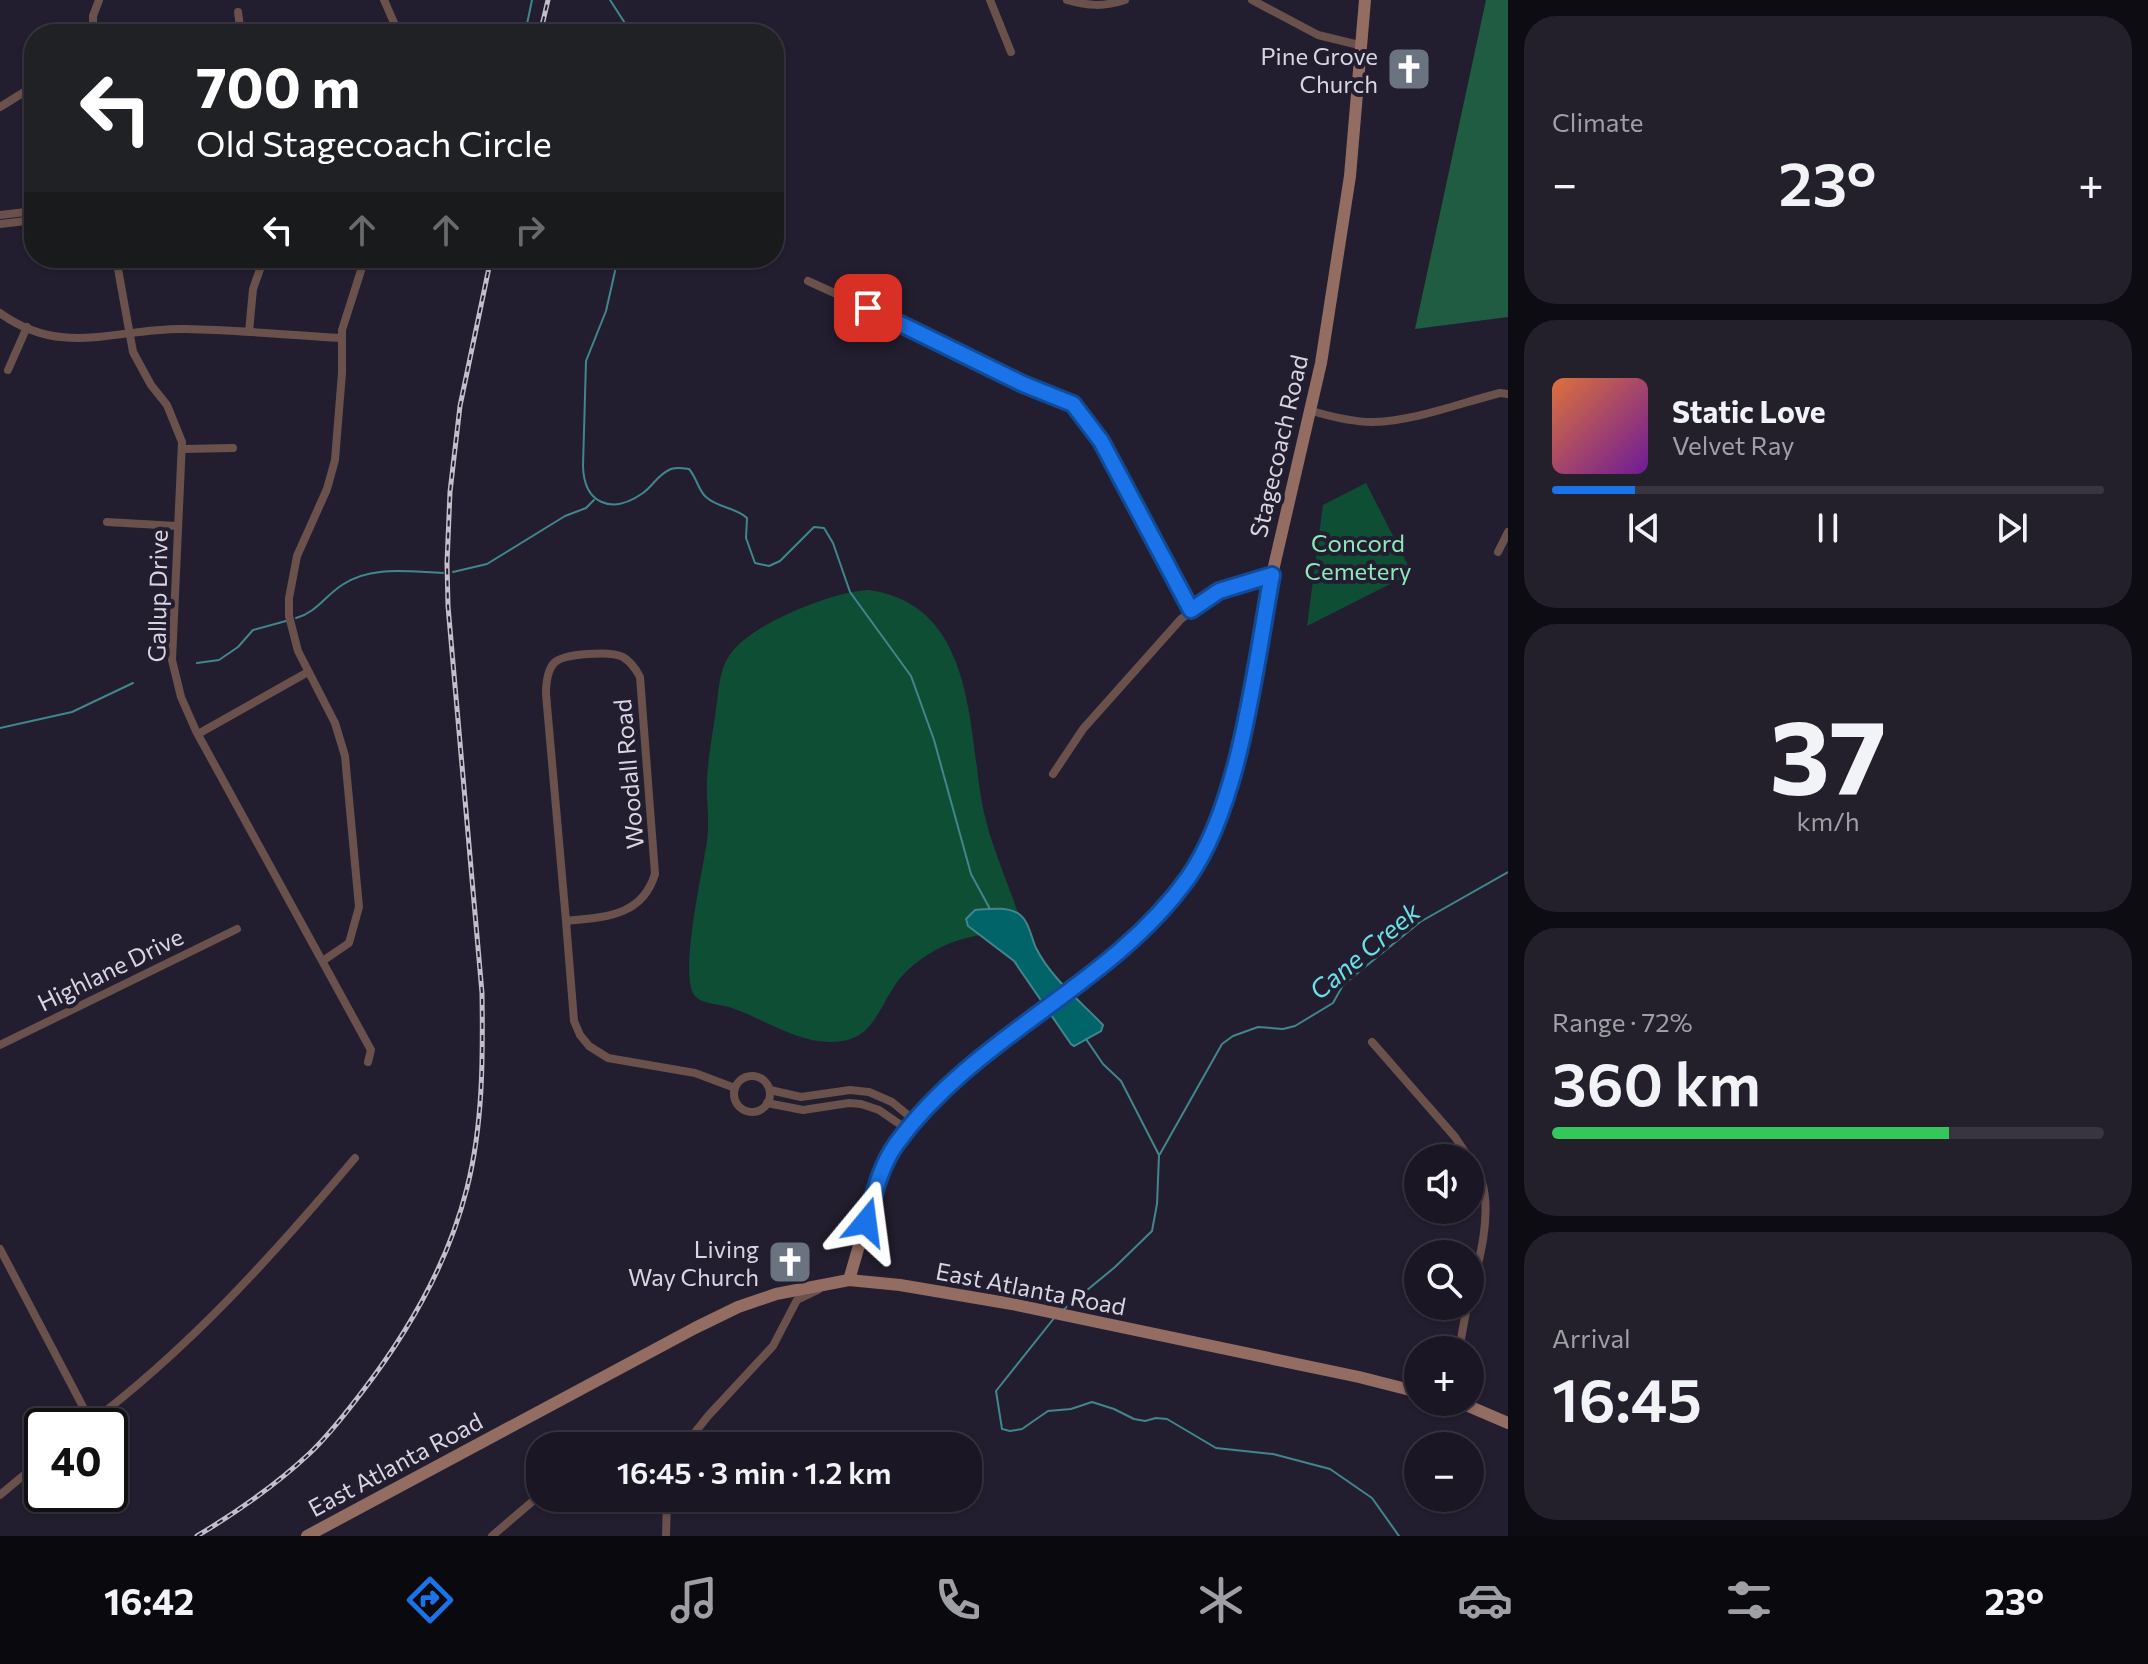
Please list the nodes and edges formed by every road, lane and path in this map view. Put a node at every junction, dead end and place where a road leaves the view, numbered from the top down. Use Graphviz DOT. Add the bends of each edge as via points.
graph roads {
  1 [pos="99,0"];
  2 [pos="384,0"];
  3 [pos="990,0"];
  4 [pos="1067,0"];
  5 [pos="1125,0"];
  6 [pos="1252,0"];
  7 [pos="1365,0"];
  8 [pos="238,12"];
  9 [pos="93,24"];
  10 [pos="240,24"];
  11 [pos="395,24"];
  12 [pos="1359,45"];
  13 [pos="1011,52"];
  14 [pos="24,92"];
  15 [pos="0,107"];
  16 [pos="24,212"];
  17 [pos="0,215"];
  18 [pos="24,221"];
  19 [pos="0,224"];
  20 [pos="118,268"];
  21 [pos="260,268"];
  22 [pos="362,268"];
  23 [pos="808,281"];
  24 [pos="0,313"];
  25 [pos="27,327"];
  26 [pos="249,332"];
  27 [pos="128,334"];
  28 [pos="341,338"];
  29 [pos="8,370"];
  30 [pos="1508,394"];
  31 [pos="1312,411"];
  32 [pos="233,448"];
  33 [pos="182,449"];
  34 [pos="107,522"];
  35 [pos="177,526"];
  36 [pos="1508,532"];
  37 [pos="1498,552"];
  38 [pos="1272,575"];
  39 [pos="1191,610"];
  40 [pos="308,672"];
  41 [pos="198,734"];
  42 [pos="1053,774"];
  43 [pos="566,921"];
  44 [pos="237,929"];
  45 [pos="324,960"];
  46 [pos="1372,1042"];
  47 [pos="0,1045"];
  48 [pos="368,1062"];
  49 [pos="735,1088"];
  50 [pos="770,1090"];
  51 [pos="767,1103"];
  52 [pos="912,1126"];
  53 [pos="1460,1144"];
  54 [pos="355,1158"];
  55 [pos="1484,1196"];
  56 [pos="1484,1220"];
  57 [pos="1,1254"];
  58 [pos="849,1280"];
  59 [pos="1404,1388"];
  60 [pos="81,1408"];
  61 [pos="108,1408"];
  62 [pos="1484,1413"];
  63 [pos="1508,1423"];
  64 [pos="696,1432"];
  65 [pos="24,1475"];
  66 [pos="0,1495"];
  67 [pos="526,1507"];
  68 [pos="667,1512"];
  69 [pos="307,1536"];
  70 [pos="492,1536"];
  71 [pos="666,1536"];
  1 -- 9 [label="street"];
  2 -- 11 [label="street"];
  3 -- 13 [label="street"];
  4 -- 5 [label="street" via="1090,6"];
  6 -- 12 [label="street" via="1318,35"];
  7 -- 12 [label="street, Stagecoach Road"];
  8 -- 10 [label="street"];
  12 -- 31 [label="street, Stagecoach Road" via="1350,176"];
  14 -- 15 [label="street"];
  16 -- 17 [label="street"];
  18 -- 19 [label="street"];
  20 -- 27 [label="street, Gallup Drive"];
  21 -- 26 [label="street"];
  22 -- 28 [label="street"];
  23 -- 39 [label="street" via="1073,404 1101,441"];
  24 -- 25 [label="street"];
  25 -- 27 [label="street" via="78,339"];
  25 -- 29 [label="street"];
  26 -- 27 [label="street" via="182,328"];
  26 -- 28 [label="street"];
  27 -- 33 [label="street, Gallup Drive" via="143,371 167,405"];
  28 -- 40 [label="street" via="335,460 297,556 289,598 292,632"];
  30 -- 31 [label="street" via="1374,422"];
  31 -- 38 [label="street, Stagecoach Road"];
  32 -- 33 [label="street"];
  33 -- 35 [label="street, Gallup Drive"];
  34 -- 35 [label="street"];
  35 -- 41 [label="street, Gallup Drive" via="172,660"];
  36 -- 37 [label="street"];
  38 -- 39 [label="street" via="1219,591"];
  38 -- 52 [label="street, Stagecoach Road" via="1230,785 1190,875 1168,905 1119,950 960,1075"];
  39 -- 42 [label="street" via="1083,729"];
  40 -- 41 [label="street"];
  40 -- 45 [label="street" via="341,737 359,907 349,943"];
  41 -- 45 [label="street, Gallup Drive"];
  43 -- 43 [label="street, Woodall Road" via="547,678 565,656 618,655 640,677 655,874 642,899 623,913"];
  43 -- 49 [label="street, Woodall Road" via="574,1021 589,1046 608,1058 692,1072"];
  44 -- 47 [label="street, Highlane Drive"];
  45 -- 48 [label="street, Gallup Drive" via="371,1050"];
  46 -- 53 [label="street"];
  49 -- 50 [label="street, Woodall Road" via="741,1079 753,1076 763,1079"];
  49 -- 51 [label="street, Woodall Road" via="744,1110 757,1111"];
  50 -- 51 [label="street"];
  50 -- 52 [label="street, Woodall Road" via="801,1097 869,1092 892,1102"];
  51 -- 52 [label="street, Woodall Road" via="803,1110 861,1104"];
  52 -- 58 [label="street, Stagecoach Road" via="878,1180"];
  54 -- 61 [label="street" via="260,1268"];
  55 -- 56 [label="street"];
  57 -- 60 [label="street"];
  58 -- 59 [label="street, East Atlanta Road" via="1012,1304"];
  58 -- 64 [label="street" via="797,1300 773,1346"];
  58 -- 69 [label="street, East Atlanta Road" via="776,1294 727,1312"];
  62 -- 63 [label="street"];
  65 -- 66 [label="street"];
  67 -- 70 [label="street"];
  68 -- 71 [label="street"];
}
